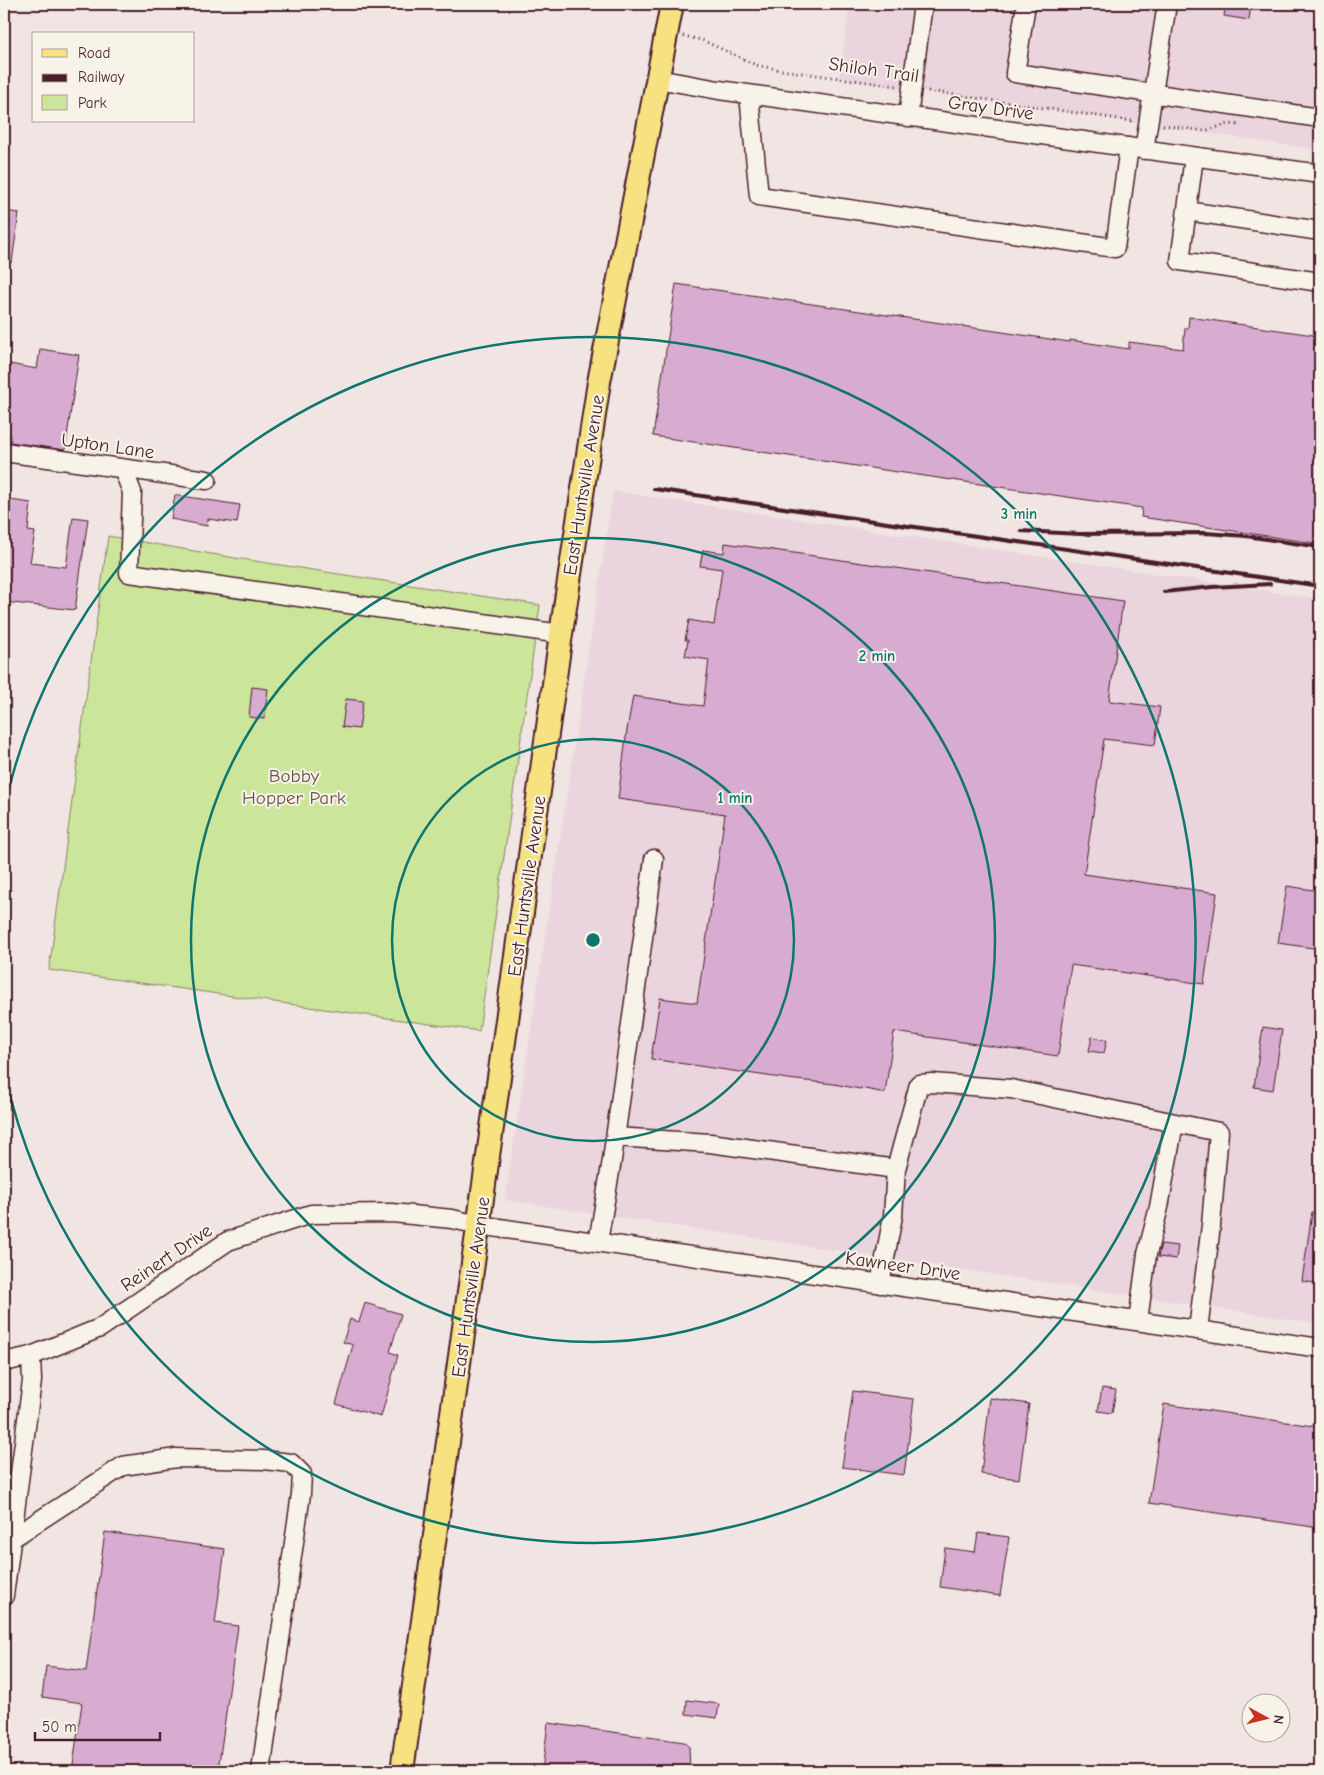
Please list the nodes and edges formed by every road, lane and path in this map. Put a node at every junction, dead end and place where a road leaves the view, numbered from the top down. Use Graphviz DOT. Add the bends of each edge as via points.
graph roads {
  1 [pos="672,4"];
  2 [pos="923,4"];
  3 [pos="1026,4"];
  4 [pos="1167,4"];
  5 [pos="666,33"];
  6 [pos="657,79"];
  7 [pos="911,88"];
  8 [pos="1152,93"];
  9 [pos="748,94"];
  10 [pos="908,117"];
  11 [pos="1320,118"];
  12 [pos="1147,123"];
  13 [pos="1244,125"];
  14 [pos="1137,148"];
  15 [pos="1194,156"];
  16 [pos="1320,174"];
  17 [pos="1187,211"];
  18 [pos="1320,231"];
  19 [pos="1320,282"];
  20 [pos="4,452"];
  21 [pos="123,468"];
  22 [pos="207,480"];
  23 [pos="561,634"];
  24 [pos="654,859"];
  25 [pos="1174,1123"];
  26 [pos="616,1137"];
  27 [pos="896,1169"];
  28 [pos="479,1225"];
  29 [pos="598,1242"];
  30 [pos="880,1284"];
  31 [pos="1138,1321"];
  32 [pos="1198,1330"];
  33 [pos="1320,1348"];
  34 [pos="31,1356"];
  35 [pos="4,1362"];
  36 [pos="11,1539"];
  37 [pos="4,1596"];
  38 [pos="261,1771"];
  39 [pos="402,1771"];
  1 -- 5 [label="main road, East Huntsville Avenue"];
  2 -- 7 [label="street"];
  3 -- 8 [label="street" via="1015,73"];
  4 -- 8 [label="street"];
  5 -- 6 [label="main road, East Huntsville Avenue"];
  5 -- 7 [label="path, Shiloh Trail" via="702,40 741,59 773,68"];
  6 -- 9 [label="street, Gray Drive"];
  6 -- 23 [label="main road, East Huntsville Avenue" via="599,382"];
  7 -- 10 [label="street"];
  7 -- 12 [label="path, Shiloh Trail"];
  8 -- 11 [label="street"];
  8 -- 12 [label="street"];
  9 -- 10 [label="street, Gray Drive"];
  9 -- 14 [label="street" via="759,196 1115,248"];
  10 -- 14 [label="street, Gray Drive"];
  12 -- 13 [label="path, Shiloh Trail" via="1204,131 1228,124"];
  12 -- 14 [label="street"];
  14 -- 15 [label="street, Gray Drive"];
  15 -- 16 [label="street, Gray Drive"];
  15 -- 17 [label="street"];
  17 -- 18 [label="street"];
  17 -- 19 [label="street" via="1180,261"];
  20 -- 21 [label="street, Upton Lane"];
  21 -- 22 [label="street, Upton Lane"];
  21 -- 23 [label="street" via="132,492 129,573"];
  23 -- 28 [label="main road, East Huntsville Avenue"];
  24 -- 26 [label="street"];
  25 -- 27 [label="street" via="1011,1089 919,1084"];
  25 -- 31 [label="street" via="1147,1254"];
  25 -- 32 [label="street" via="1219,1132"];
  26 -- 27 [label="street" via="710,1143"];
  26 -- 29 [label="street"];
  27 -- 30 [label="street" via="893,1216"];
  28 -- 29 [label="street, Kawneer Drive"];
  28 -- 34 [label="street, Reinert Drive" via="392,1213 311,1214 228,1241 100,1328"];
  28 -- 39 [label="main road, East Huntsville Avenue"];
  29 -- 30 [label="street, Kawneer Drive"];
  30 -- 31 [label="street, Kawneer Drive"];
  31 -- 32 [label="street, Kawneer Drive"];
  32 -- 33 [label="street, Kawneer Drive"];
  34 -- 35 [label="street, Reinert Drive"];
  34 -- 36 [label="street" via="32,1381"];
  36 -- 37 [label="street"];
  36 -- 38 [label="street" via="123,1466 176,1458 264,1460 290,1463 302,1474"];
}
